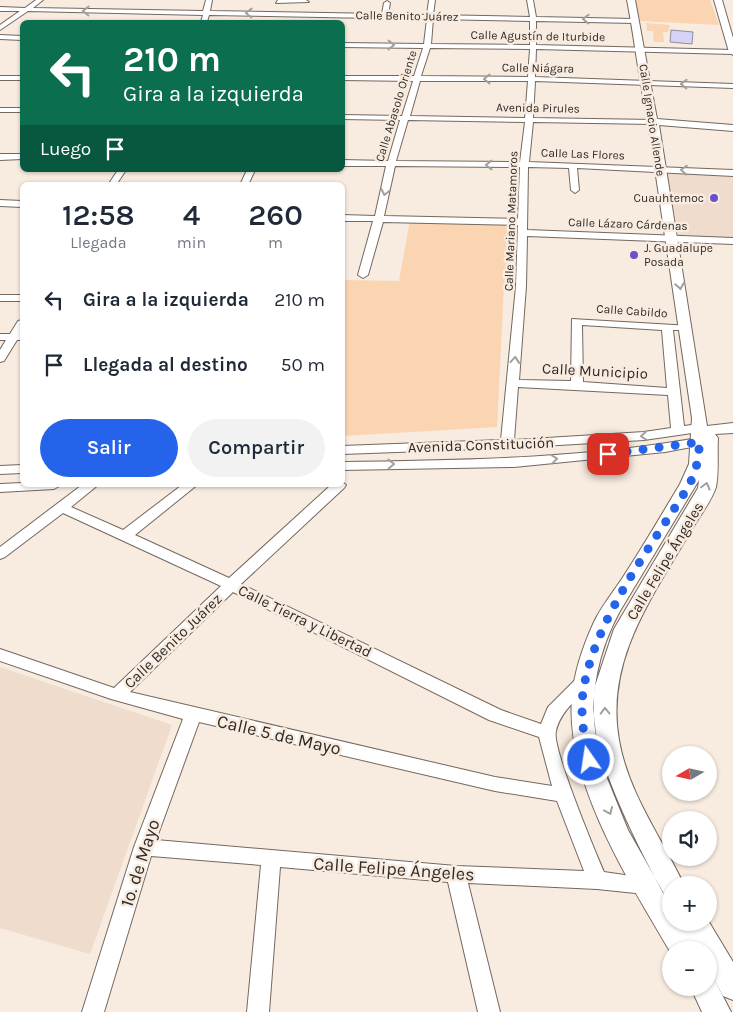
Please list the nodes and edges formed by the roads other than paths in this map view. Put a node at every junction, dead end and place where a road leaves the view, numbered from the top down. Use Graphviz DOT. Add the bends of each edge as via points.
graph roads {
  1 [pos="40,0"];
  2 [pos="209,0"];
  3 [pos="432,0"];
  4 [pos="530,0"];
  5 [pos="631,0"];
  6 [pos="718,0"];
  7 [pos="307,1"];
  8 [pos="278,2"];
  9 [pos="387,3"];
  10 [pos="0,9"];
  11 [pos="24,10"];
  12 [pos="206,12"];
  13 [pos="302,14"];
  14 [pos="385,16"];
  15 [pos="430,16"];
  16 [pos="533,18"];
  17 [pos="204,20"];
  18 [pos="301,20"];
  19 [pos="635,21"];
  20 [pos="724,23"];
  21 [pos="733,24"];
  22 [pos="0,28"];
  23 [pos="0,37"];
  24 [pos="20,38"];
  25 [pos="345,45"];
  26 [pos="427,46"];
  27 [pos="489,46"];
  28 [pos="533,47"];
  29 [pos="641,48"];
  30 [pos="733,52"];
  31 [pos="489,55"];
  32 [pos="0,78"];
  33 [pos="20,78"];
  34 [pos="345,78"];
  35 [pos="418,78"];
  36 [pos="530,79"];
  37 [pos="644,82"];
  38 [pos="733,86"];
  39 [pos="0,110"];
  40 [pos="20,110"];
  41 [pos="345,117"];
  42 [pos="404,119"];
  43 [pos="530,121"];
  44 [pos="653,122"];
  45 [pos="733,128"];
  46 [pos="20,157"];
  47 [pos="2,159"];
  48 [pos="345,163"];
  49 [pos="391,164"];
  50 [pos="524,165"];
  51 [pos="573,165"];
  52 [pos="659,169"];
  53 [pos="733,173"];
  54 [pos="574,190"];
  55 [pos="0,203"];
  56 [pos="20,204"];
  57 [pos="345,218"];
  58 [pos="355,218"];
  59 [pos="379,218"];
  60 [pos="345,226"];
  61 [pos="522,228"];
  62 [pos="672,238"];
  63 [pos="733,241"];
  64 [pos="363,275"];
  65 [pos="0,298"];
  66 [pos="20,298"];
  67 [pos="667,327"];
  68 [pos="687,328"];
  69 [pos="0,337"];
  70 [pos="18,337"];
  71 [pos="0,359"];
  72 [pos="513,383"];
  73 [pos="577,385"];
  74 [pos="674,392"];
  75 [pos="733,428"];
  76 [pos="678,432"];
  77 [pos="704,432"];
  78 [pos="507,444"];
  79 [pos="345,450"];
  80 [pos="361,465"];
  81 [pos="345,466"];
  82 [pos="20,469"];
  83 [pos="0,470"];
  84 [pos="345,479"];
  85 [pos="20,487"];
  86 [pos="89,487"];
  87 [pos="187,487"];
  88 [pos="337,487"];
  89 [pos="0,488"];
  90 [pos="63,508"];
  91 [pos="126,536"];
  92 [pos="0,554"];
  93 [pos="231,584"];
  94 [pos="0,655"];
  95 [pos="585,681"];
  96 [pos="117,695"];
  97 [pos="193,716"];
  98 [pos="546,733"];
  99 [pos="564,795"];
  100 [pos="144,847"];
  101 [pos="271,859"];
  102 [pos="456,874"];
  103 [pos="667,876"];
  104 [pos="597,880"];
  105 [pos="645,885"];
  106 [pos="700,931"];
  107 [pos="679,941"];
  108 [pos="733,987"];
  109 [pos="709,996"];
  110 [pos="93,1012"];
  111 [pos="258,1012"];
  112 [pos="489,1012"];
  113 [pos="718,1012"];
  1 -- 11 [label="street"];
  2 -- 12 [label="street"];
  3 -- 15 [label="street, Calle Abasolo Oriente"];
  4 -- 16 [label="street, Calle Mariano Matamoros"];
  5 -- 19 [label="street, Calle Ignacio Allende"];
  6 -- 20 [label="street"];
  7 -- 8 [label="street"];
  7 -- 13 [label="street"];
  9 -- 14 [label="street"];
  10 -- 11 [label="street, Calle Benito Juárez"];
  12 -- 11 [label="street, Calle Benito Juárez, one-way"];
  11 -- 22 [label="street"];
  13 -- 12 [label="street, Calle Benito Juárez, one-way"];
  12 -- 17 [label="street"];
  13 -- 14 [label="street, Calle Benito Juárez"];
  13 -- 18 [label="street"];
  14 -- 15 [label="street, Calle Benito Juárez"];
  15 -- 16 [label="street, Calle Benito Juárez"];
  15 -- 26 [label="street, Calle Abasolo Oriente"];
  19 -- 16 [label="street, Calle Benito Juárez, one-way"];
  16 -- 28 [label="street, Calle Mariano Matamoros"];
  19 -- 29 [label="street, Calle Ignacio Allende"];
  20 -- 21 [label="street"];
  20 -- 30 [label="street"];
  23 -- 24 [label="street"];
  25 -- 26 [label="street, Calle Agustín de Iturbide, one-way"];
  26 -- 27 [label="street, Calle Agustín de Iturbide"];
  26 -- 35 [label="street, Calle Abasolo Oriente"];
  27 -- 28 [label="street, Calle Agustín de Iturbide"];
  27 -- 31 [label="street"];
  28 -- 29 [label="street, Calle Agustín de Iturbide"];
  28 -- 36 [label="street, Calle Mariano Matamoros"];
  29 -- 30 [label="street, Calle Agustín de Iturbide"];
  29 -- 37 [label="street, Calle Ignacio Allende"];
  32 -- 33 [label="street"];
  34 -- 35 [label="street, Calle Niágara"];
  36 -- 35 [label="street, Calle Niágara, one-way"];
  35 -- 42 [label="street, Calle Abasolo Oriente"];
  36 -- 37 [label="street, Calle Niágara"];
  36 -- 43 [label="street, Calle Mariano Matamoros"];
  38 -- 37 [label="street, Calle Niágara, one-way"];
  37 -- 44 [label="street, Calle Ignacio Allende"];
  39 -- 40 [label="street"];
  41 -- 42 [label="street, Avenida Pirules"];
  42 -- 43 [label="street, Avenida Pirules"];
  42 -- 49 [label="street, Calle Abasolo Oriente"];
  43 -- 44 [label="street, Avenida Pirules"];
  43 -- 50 [label="street, Calle Mariano Matamoros"];
  44 -- 45 [label="street, Avenida Pirules"];
  44 -- 52 [label="street, Calle Ignacio Allende"];
  46 -- 47 [label="street"];
  48 -- 49 [label="street, Calle Las Flores"];
  50 -- 49 [label="street, Calle Las Flores, one-way"];
  49 -- 59 [label="street, Calle Abasolo Oriente, one-way"];
  50 -- 51 [label="street, Calle Las Flores"];
  50 -- 61 [label="street, Calle Mariano Matamoros"];
  51 -- 52 [label="street, Calle Las Flores"];
  51 -- 54 [label="street"];
  53 -- 52 [label="street, Calle Las Flores, one-way"];
  52 -- 62 [label="street, Calle Ignacio Allende"];
  55 -- 56 [label="street"];
  57 -- 58 [label="street, Calle Lázaro Cárdenas"];
  58 -- 59 [label="street, Calle Lázaro Cárdenas"];
  58 -- 60 [label="street"];
  59 -- 61 [label="street, Calle Lázaro Cárdenas"];
  59 -- 64 [label="street, Calle Abasolo Oriente"];
  61 -- 62 [label="street, Calle Lázaro Cárdenas"];
  72 -- 61 [label="street, Calle Mariano Matamoros, one-way"];
  62 -- 63 [label="street, Calle Lázaro Cárdenas"];
  62 -- 68 [label="street, Calle Ignacio Allende, one-way"];
  65 -- 66 [label="street"];
  67 -- 68 [label="street, Calle Cabildo"];
  67 -- 73 [label="street, Calle Cabildo" via="576,321"];
  67 -- 74 [label="street"];
  68 -- 77 [label="street, Calle Ignacio Allende"];
  69 -- 70 [label="street"];
  70 -- 71 [label="street"];
  72 -- 73 [label="street, Calle Municipio"];
  72 -- 78 [label="street, Calle Mariano Matamoros"];
  73 -- 74 [label="street, Calle Municipio"];
  74 -- 76 [label="street"];
  75 -- 77 [label="street"];
  76 -- 77 [label="street, Avenida Constitución"];
  76 -- 78 [label="street, Avenida Constitución, one-way"];
  80 -- 77 [label="street, Avenida Constitución, one-way" via="514,463 665,448"];
  77 -- 95 [label="street, Calle Felipe Ángeles" via="690,484 604,623"];
  103 -- 77 [label="street, Calle Felipe Ángeles, one-way" via="620,781 608,742 604,708 606,686 624,629 707,488"];
  78 -- 79 [label="street, Avenida Constitución"];
  80 -- 81 [label="street, Avenida Constitución"];
  80 -- 84 [label="street"];
  82 -- 83 [label="street"];
  85 -- 89 [label="street"];
  86 -- 90 [label="street"];
  87 -- 91 [label="street"];
  88 -- 93 [label="street, Calle Benito Juárez"];
  90 -- 91 [label="street, Calle Tierra y Libertad"];
  90 -- 92 [label="street"];
  91 -- 93 [label="street, Calle Tierra y Libertad"];
  93 -- 96 [label="street, Calle Benito Juárez"];
  93 -- 98 [label="street, Calle Tierra y Libertad" via="495,715"];
  94 -- 96 [label="street, Calle 5 de Mayo"];
  95 -- 98 [label="street" via="554,712"];
  95 -- 105 [label="street, Calle Felipe Ángeles, one-way" via="582,705 584,742 589,760 616,828"];
  96 -- 97 [label="street, Calle 5 de Mayo"];
  97 -- 99 [label="street, Calle 5 de Mayo" via="495,784"];
  97 -- 100 [label="street, 1o. de Mayo"];
  98 -- 99 [label="street"];
  99 -- 104 [label="street"];
  100 -- 101 [label="street, Calle Felipe Ángeles"];
  100 -- 110 [label="street, 1o. de Mayo"];
  101 -- 102 [label="street, Calle Felipe Ángeles"];
  101 -- 111 [label="street"];
  102 -- 104 [label="street, Calle Felipe Ángeles"];
  102 -- 112 [label="street"];
  104 -- 105 [label="street, Calle Felipe Ángeles"];
  105 -- 107 [label="street, Calle Felipe Ángeles"];
  106 -- 108 [label="street"];
  109 -- 113 [label="street"];
}
